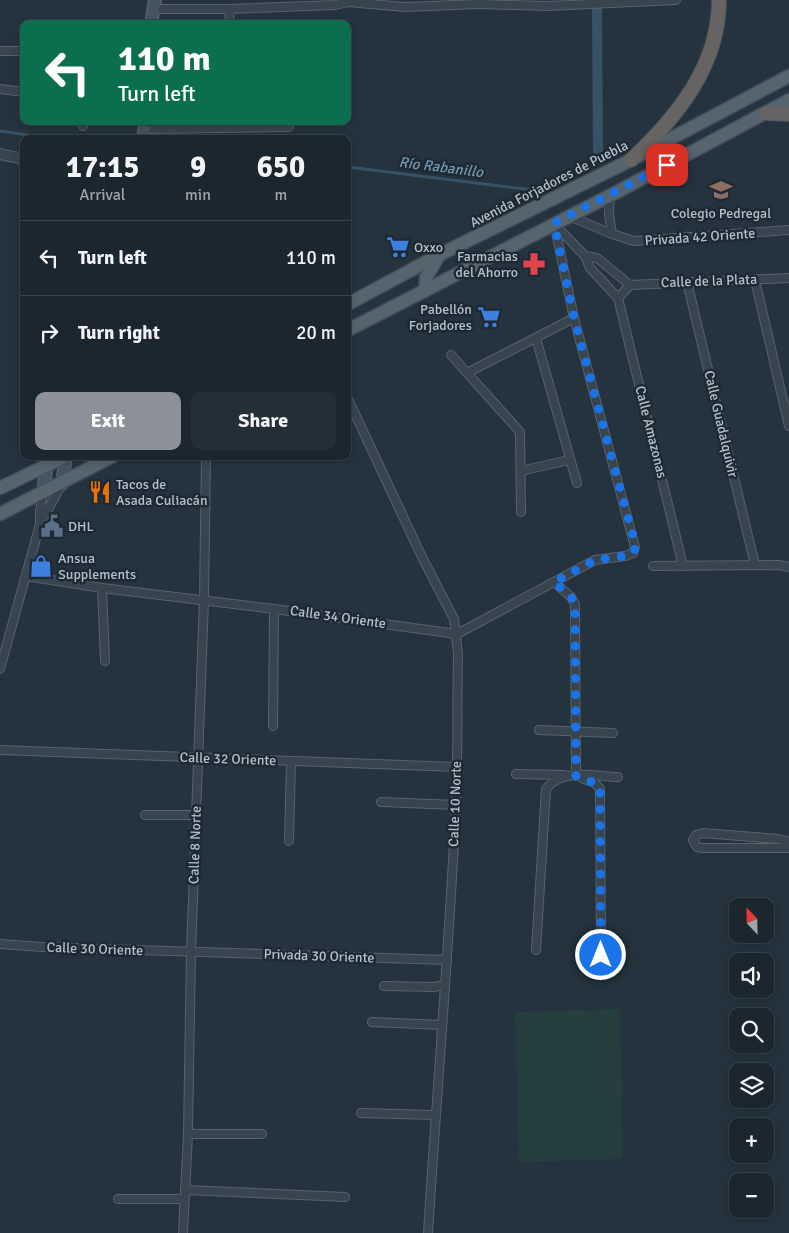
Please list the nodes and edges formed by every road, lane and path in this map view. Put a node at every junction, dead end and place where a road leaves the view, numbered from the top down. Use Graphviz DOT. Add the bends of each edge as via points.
graph roads {
  1 [pos="676,0"];
  2 [pos="719,0"];
  3 [pos="345,1"];
  4 [pos="431,3"];
  5 [pos="153,5"];
  6 [pos="229,9"];
  7 [pos="151,20"];
  8 [pos="230,20"];
  9 [pos="0,50"];
  10 [pos="20,51"];
  11 [pos="789,76"];
  12 [pos="0,89"];
  13 [pos="20,92"];
  14 [pos="789,100"];
  15 [pos="766,113"];
  16 [pos="789,114"];
  17 [pos="289,127"];
  18 [pos="145,130"];
  19 [pos="0,154"];
  20 [pos="20,159"];
  21 [pos="630,160"];
  22 [pos="610,195"];
  23 [pos="569,216"];
  24 [pos="554,223"];
  25 [pos="789,230"];
  26 [pos="612,234"];
  27 [pos="439,255"];
  28 [pos="585,256"];
  29 [pos="789,278"];
  30 [pos="755,280"];
  31 [pos="687,282"];
  32 [pos="630,285"];
  33 [pos="425,291"];
  34 [pos="618,298"];
  35 [pos="351,302"];
  36 [pos="574,318"];
  37 [pos="351,328"];
  38 [pos="536,338"];
  39 [pos="451,355"];
  40 [pos="467,373"];
  41 [pos="351,405"];
  42 [pos="789,426"];
  43 [pos="48,460"];
  44 [pos="65,460"];
  45 [pos="106,460"];
  46 [pos="206,460"];
  47 [pos="569,460"];
  48 [pos="521,471"];
  49 [pos="577,483"];
  50 [pos="62,484"];
  51 [pos="0,488"];
  52 [pos="43,493"];
  53 [pos="521,512"];
  54 [pos="0,514"];
  55 [pos="40,524"];
  56 [pos="653,566"];
  57 [pos="683,566"];
  58 [pos="755,566"];
  59 [pos="789,567"];
  60 [pos="26,576"];
  61 [pos="554,582"];
  62 [pos="102,588"];
  63 [pos="204,600"];
  64 [pos="274,609"];
  65 [pos="457,634"];
  66 [pos="105,661"];
  67 [pos="0,669"];
  68 [pos="274,726"];
  69 [pos="539,730"];
  70 [pos="576,731"];
  71 [pos="613,733"];
  72 [pos="0,750"];
  73 [pos="199,758"];
  74 [pos="291,761"];
  75 [pos="456,767"];
  76 [pos="516,774"];
  77 [pos="567,775"];
  78 [pos="576,776"];
  79 [pos="618,777"];
  80 [pos="381,802"];
  81 [pos="456,804"];
  82 [pos="145,815"];
  83 [pos="196,815"];
  84 [pos="289,840"];
  85 [pos="789,842"];
  86 [pos="789,848"];
  87 [pos="0,944"];
  88 [pos="536,950"];
  89 [pos="191,952"];
  90 [pos="601,955"];
  91 [pos="447,960"];
  92 [pos="445,985"];
  93 [pos="384,986"];
  94 [pos="372,1022"];
  95 [pos="442,1025"];
  96 [pos="361,1113"];
  97 [pos="435,1116"];
  98 [pos="188,1134"];
  99 [pos="262,1134"];
  100 [pos="184,1190"];
  101 [pos="345,1197"];
  102 [pos="118,1199"];
  103 [pos="184,1199"];
  104 [pos="183,1233"];
  105 [pos="428,1233"];
  1 -- 4 [label="street" via="548,6"];
  2 -- 21 [label="highway" via="714,42 697,83 658,133"];
  3 -- 4 [label="street" via="405,6"];
  3 -- 6 [label="street" via="335,5"];
  5 -- 6 [label="street"];
  5 -- 7 [label="main road"];
  6 -- 8 [label="street"];
  9 -- 10 [label="street"];
  11 -- 21 [label="main road, Avenida Forjadores de Puebla"];
  12 -- 13 [label="street"];
  14 -- 15 [label="main road"];
  15 -- 16 [label="highway"];
  15 -- 22 [label="main road"];
  17 -- 18 [label="street"];
  19 -- 20 [label="street"];
  21 -- 27 [label="main road, Avenida Forjadores de Puebla"];
  22 -- 23 [label="main road"];
  22 -- 26 [label="street"];
  23 -- 24 [label="main road"];
  23 -- 26 [label="street, Privada 42 Oriente"];
  24 -- 28 [label="street"];
  24 -- 33 [label="main road"];
  24 -- 36 [label="street"];
  25 -- 26 [label="street, Privada 42 Oriente" via="634,241"];
  27 -- 33 [label="main road" via="426,278"];
  27 -- 35 [label="main road, Avenida Forjadores de Puebla"];
  28 -- 32 [label="street" via="597,258"];
  28 -- 34 [label="street" via="590,268"];
  29 -- 30 [label="street, Calle de la Plata"];
  30 -- 31 [label="street, Calle de la Plata"];
  30 -- 42 [label="street"];
  31 -- 32 [label="street, Calle de la Plata"];
  31 -- 58 [label="street, Calle Guadalquivir"];
  32 -- 34 [label="street"];
  33 -- 37 [label="main road"];
  34 -- 57 [label="street, Calle Amazonas"];
  36 -- 38 [label="street"];
  36 -- 61 [label="street" via="636,547 633,553 595,560"];
  38 -- 40 [label="street"];
  38 -- 47 [label="street"];
  39 -- 40 [label="street"];
  40 -- 48 [label="street" via="520,432"];
  41 -- 65 [label="street, Calle 10 Norte" via="454,619"];
  43 -- 51 [label="main road"];
  43 -- 52 [label="main road"];
  44 -- 50 [label="main road"];
  45 -- 50 [label="main road"];
  46 -- 63 [label="street, Calle 8 Norte"];
  47 -- 48 [label="street"];
  47 -- 49 [label="street"];
  48 -- 53 [label="street"];
  50 -- 52 [label="main road"];
  50 -- 55 [label="street"];
  52 -- 54 [label="main road"];
  52 -- 55 [label="street"];
  55 -- 60 [label="street"];
  56 -- 57 [label="street"];
  57 -- 58 [label="street"];
  58 -- 59 [label="street"];
  60 -- 62 [label="street, Calle 34 Oriente"];
  60 -- 67 [label="street"];
  61 -- 65 [label="street"];
  61 -- 70 [label="street" via="575,604"];
  62 -- 63 [label="street, Calle 34 Oriente"];
  62 -- 66 [label="street"];
  63 -- 64 [label="street, Calle 34 Oriente"];
  63 -- 73 [label="street, Calle 8 Norte"];
  64 -- 65 [label="street, Calle 34 Oriente"];
  64 -- 68 [label="street"];
  65 -- 75 [label="street, Calle 10 Norte"];
  69 -- 70 [label="street"];
  70 -- 71 [label="street"];
  70 -- 78 [label="street"];
  72 -- 73 [label="street, Calle 32 Oriente"];
  73 -- 74 [label="street, Calle 32 Oriente"];
  73 -- 83 [label="street, Calle 8 Norte"];
  74 -- 75 [label="street, Calle 32 Oriente"];
  74 -- 84 [label="street"];
  75 -- 81 [label="street, Calle 10 Norte"];
  76 -- 77 [label="street"];
  77 -- 78 [label="street"];
  77 -- 88 [label="street" via="546,789"];
  78 -- 79 [label="street"];
  78 -- 90 [label="street" via="595,783 600,789"];
  80 -- 81 [label="street"];
  81 -- 91 [label="street, Calle 10 Norte"];
  82 -- 83 [label="street"];
  83 -- 89 [label="street, Calle 8 Norte"];
  85 -- 86 [label="street" via="703,833 693,840 697,847 702,848"];
  87 -- 89 [label="street, Calle 30 Oriente"];
  89 -- 91 [label="street, Privada 30 Oriente"];
  89 -- 98 [label="street, Calle 8 Norte"];
  91 -- 92 [label="street, Calle 10 Norte"];
  92 -- 93 [label="street"];
  92 -- 95 [label="street, Calle 10 Norte"];
  94 -- 95 [label="street"];
  95 -- 97 [label="street, Calle 10 Norte"];
  96 -- 97 [label="street"];
  97 -- 105 [label="street, Calle 10 Norte"];
  98 -- 99 [label="street"];
  98 -- 100 [label="street, Calle 8 Norte"];
  100 -- 101 [label="street"];
  100 -- 103 [label="street, Calle 8 Norte"];
  102 -- 103 [label="street"];
  103 -- 104 [label="street, Calle 8 Norte"];
}
